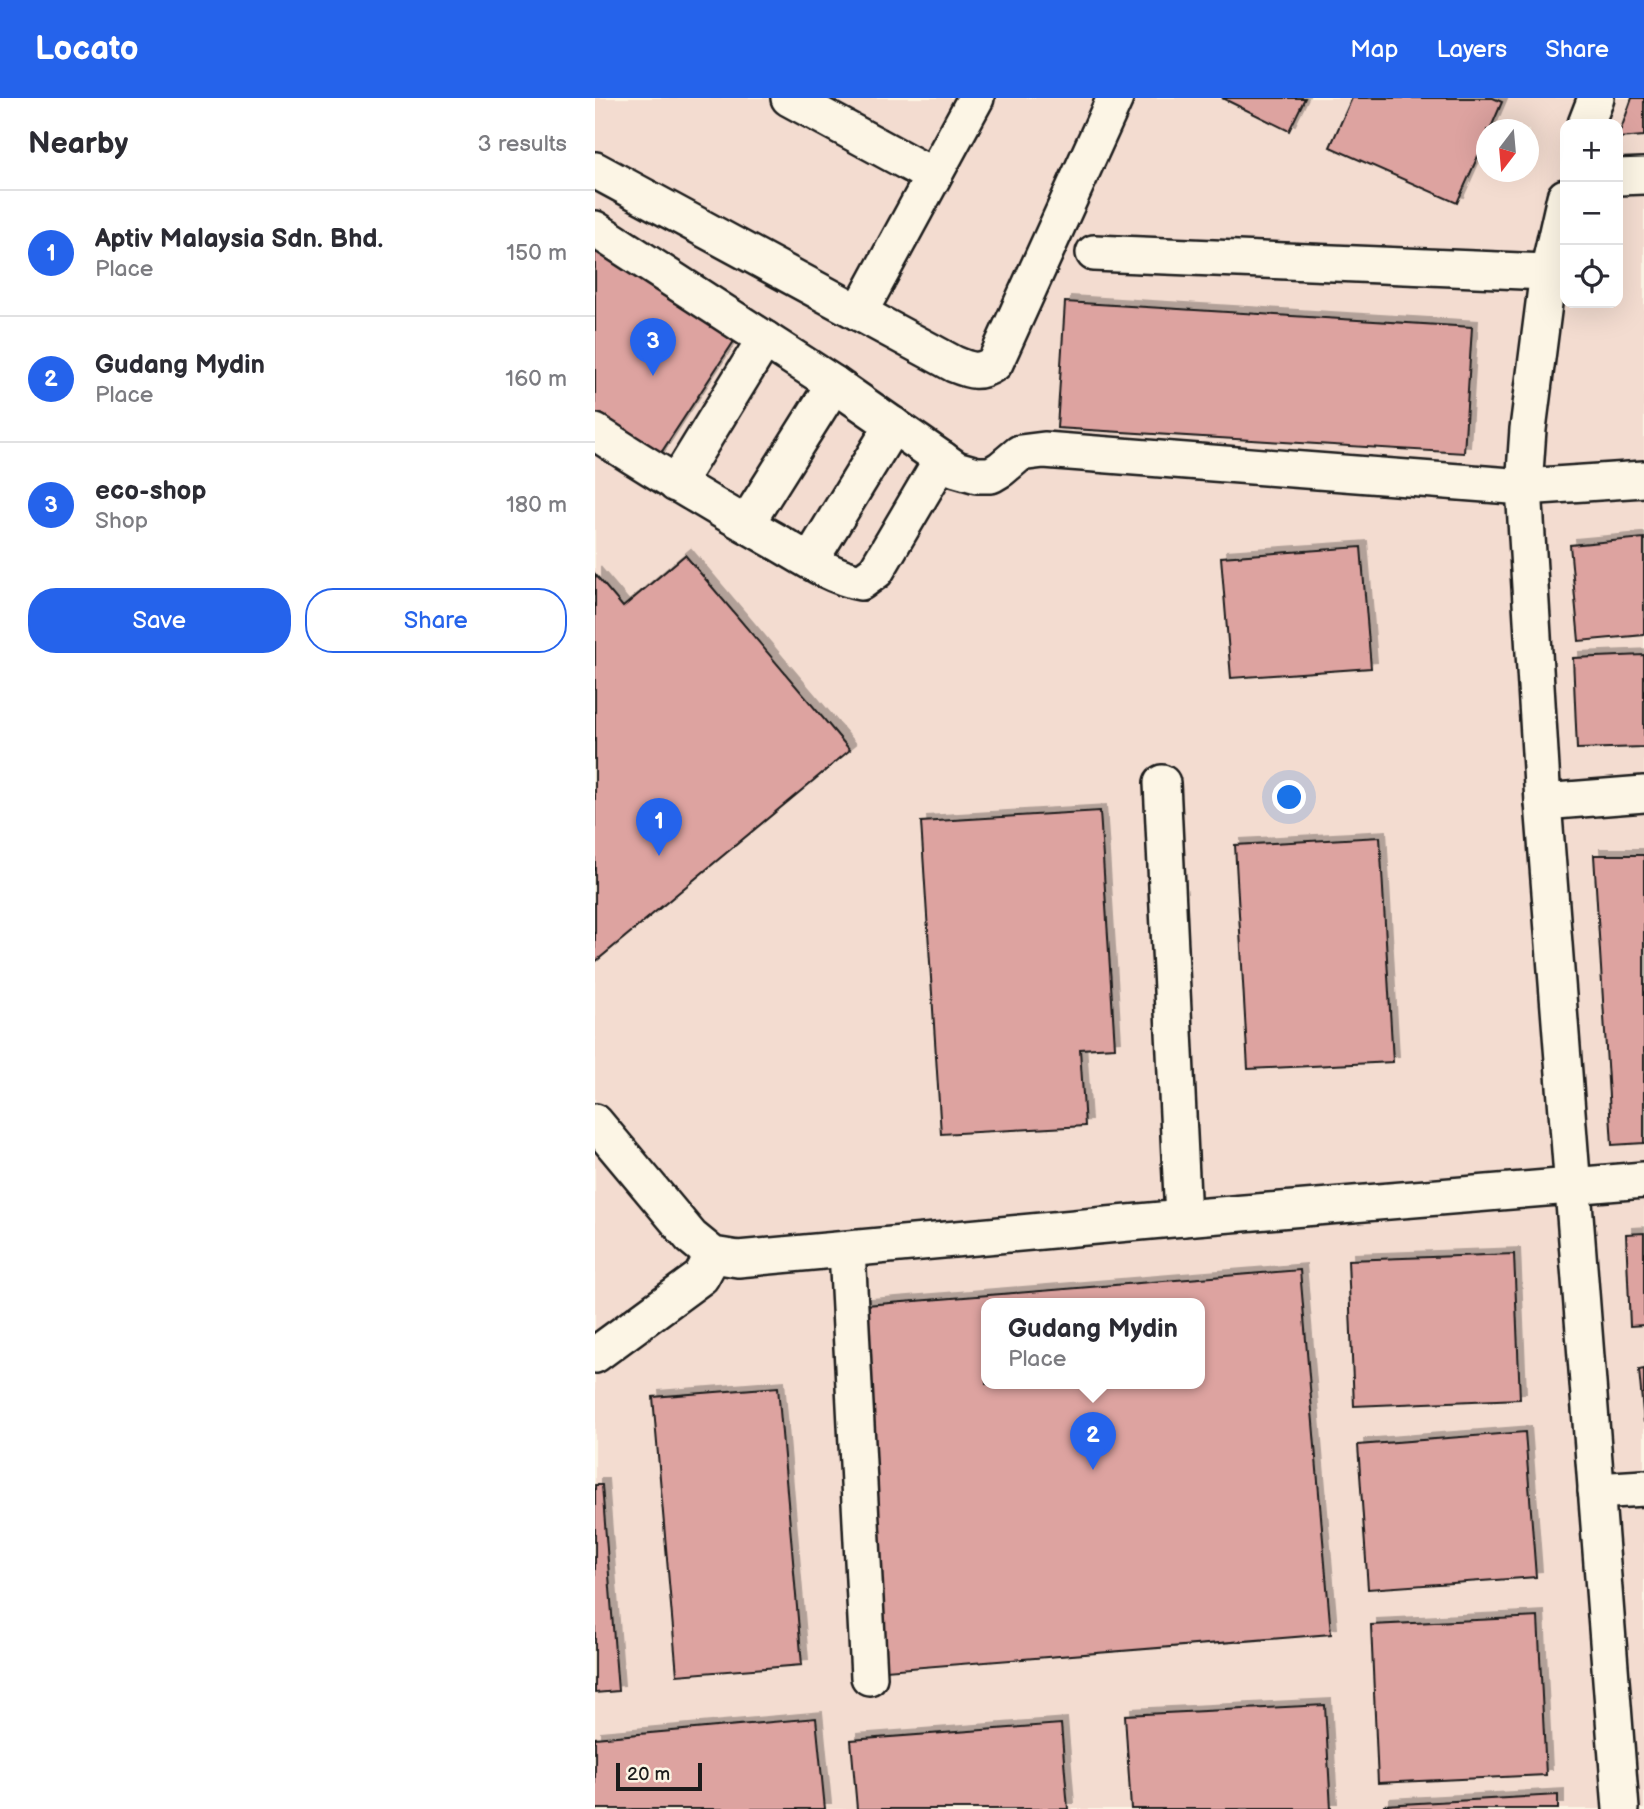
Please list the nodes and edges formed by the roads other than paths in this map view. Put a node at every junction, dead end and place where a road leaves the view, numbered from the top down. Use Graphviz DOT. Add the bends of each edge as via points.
graph roads {
  1 [pos="789,98"];
  2 [pos="976,98"];
  3 [pos="1115,98"];
  4 [pos="1596,98"];
  5 [pos="1587,119"];
  6 [pos="595,170"];
  7 [pos="933,176"];
  8 [pos="1644,176"];
  9 [pos="1623,177"];
  10 [pos="1560,219"];
  11 [pos="595,229"];
  12 [pos="1094,253"];
  13 [pos="1548,272"];
  14 [pos="859,313"];
  15 [pos="765,340"];
  16 [pos="834,384"];
  17 [pos="893,425"];
  18 [pos="595,432"];
  19 [pos="942,459"];
  20 [pos="1644,479"];
  21 [pos="676,484"];
  22 [pos="1524,487"];
  23 [pos="746,524"];
  24 [pos="810,561"];
  25 [pos="1162,783"];
  26 [pos="1644,794"];
  27 [pos="1543,802"];
  28 [pos="595,1122"];
  29 [pos="1644,1180"];
  30 [pos="1571,1185"];
  31 [pos="1183,1218"];
  32 [pos="847,1250"];
  33 [pos="713,1255"];
  34 [pos="595,1355"];
  35 [pos="1644,1488"];
  36 [pos="1596,1491"];
  37 [pos="869,1677"];
  38 [pos="1629,1794"];
  1 -- 7 [label="street"];
  2 -- 7 [label="street"];
  3 -- 14 [label="street" via="995,363 984,370 969,370"];
  4 -- 5 [label="street"];
  6 -- 14 [label="street"];
  7 -- 14 [label="street"];
  8 -- 9 [label="street"];
  10 -- 13 [label="street"];
  11 -- 15 [label="street"];
  12 -- 13 [label="street"];
  13 -- 22 [label="street"];
  15 -- 16 [label="street"];
  15 -- 21 [label="street"];
  16 -- 17 [label="street"];
  16 -- 23 [label="street"];
  17 -- 19 [label="street"];
  17 -- 24 [label="street"];
  18 -- 21 [label="street"];
  19 -- 22 [label="street" via="977,475 991,475 1020,453 1044,450"];
  19 -- 24 [label="street" via="876,571 861,582"];
  20 -- 22 [label="street"];
  21 -- 23 [label="street"];
  22 -- 27 [label="street"];
  23 -- 24 [label="street"];
  25 -- 31 [label="street"];
  26 -- 27 [label="street"];
  27 -- 30 [label="street"];
  28 -- 33 [label="street" via="691,1237"];
  29 -- 30 [label="street"];
  30 -- 31 [label="street"];
  30 -- 36 [label="street"];
  31 -- 32 [label="street"];
  32 -- 33 [label="street" via="738,1259"];
  32 -- 37 [label="street"];
  33 -- 34 [label="street" via="701,1277"];
  35 -- 36 [label="street"];
  36 -- 38 [label="street"];
}
